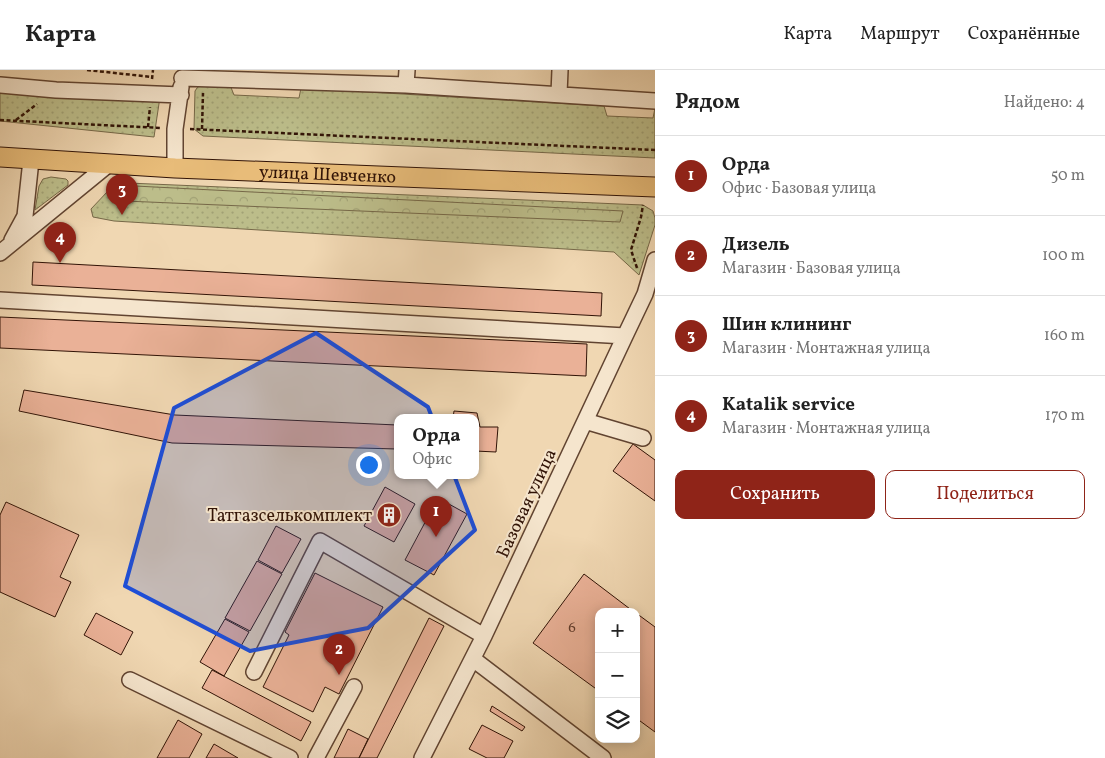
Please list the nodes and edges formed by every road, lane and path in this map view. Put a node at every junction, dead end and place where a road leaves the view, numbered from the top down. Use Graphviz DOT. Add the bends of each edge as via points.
graph roads {
  1 [pos="87,70"];
  2 [pos="560,70"];
  3 [pos="182,74"];
  4 [pos="152,77"];
  5 [pos="406,78"];
  6 [pos="204,80"];
  7 [pos="0,85"];
  8 [pos="56,90"];
  9 [pos="559,94"];
  10 [pos="181,95"];
  11 [pos="655,101"];
  12 [pos="0,120"];
  13 [pos="14,120"];
  14 [pos="148,128"];
  15 [pos="194,129"];
  16 [pos="202,129"];
  17 [pos="655,150"];
  18 [pos="0,158"];
  19 [pos="31,160"];
  20 [pos="109,164"];
  21 [pos="175,168"];
  22 [pos="655,187"];
  23 [pos="643,205"];
  24 [pos="4,250"];
  25 [pos="655,260"];
  26 [pos="647,298"];
  27 [pos="0,300"];
  28 [pos="625,336"];
  29 [pos="585,421"];
  30 [pos="644,438"];
  31 [pos="484,636"];
  32 [pos="473,659"];
  33 [pos="254,672"];
  34 [pos="130,680"];
  35 [pos="354,688"];
  36 [pos="290,758"];
  37 [pos="316,758"];
  38 [pos="422,758"];
  39 [pos="603,758"];
  1 -- 4 [label="path"];
  2 -- 9 [label="street"];
  3 -- 6 [label="street"];
  3 -- 10 [label="street"];
  5 -- 6 [label="street"];
  5 -- 9 [label="street"];
  6 -- 16 [label="path"];
  7 -- 8 [label="street"];
  8 -- 10 [label="street"];
  8 -- 13 [label="path"];
  9 -- 11 [label="street"];
  10 -- 21 [label="street" via="175,129"];
  12 -- 13 [label="path"];
  13 -- 14 [label="path"];
  15 -- 16 [label="path"];
  16 -- 17 [label="path"];
  18 -- 19 [label="main road, улица Шевченко"];
  19 -- 20 [label="main road, улица Шевченко"];
  19 -- 24 [label="street" via="24,216"];
  20 -- 21 [label="main road, улица Шевченко"];
  20 -- 24 [label="street"];
  21 -- 22 [label="main road, улица Шевченко"];
  23 -- 26 [label="path" via="631,250"];
  25 -- 26 [label="street, Базовая улица"];
  26 -- 28 [label="street, Базовая улица"];
  27 -- 28 [label="street"];
  28 -- 29 [label="street, Базовая улица"];
  29 -- 30 [label="street"];
  29 -- 31 [label="street, Базовая улица"];
  31 -- 32 [label="street, Базовая улица"];
  31 -- 33 [label="street" via="320,541"];
  32 -- 38 [label="street, Базовая улица"];
  32 -- 39 [label="street"];
  34 -- 36 [label="street"];
  35 -- 37 [label="street"];
}
